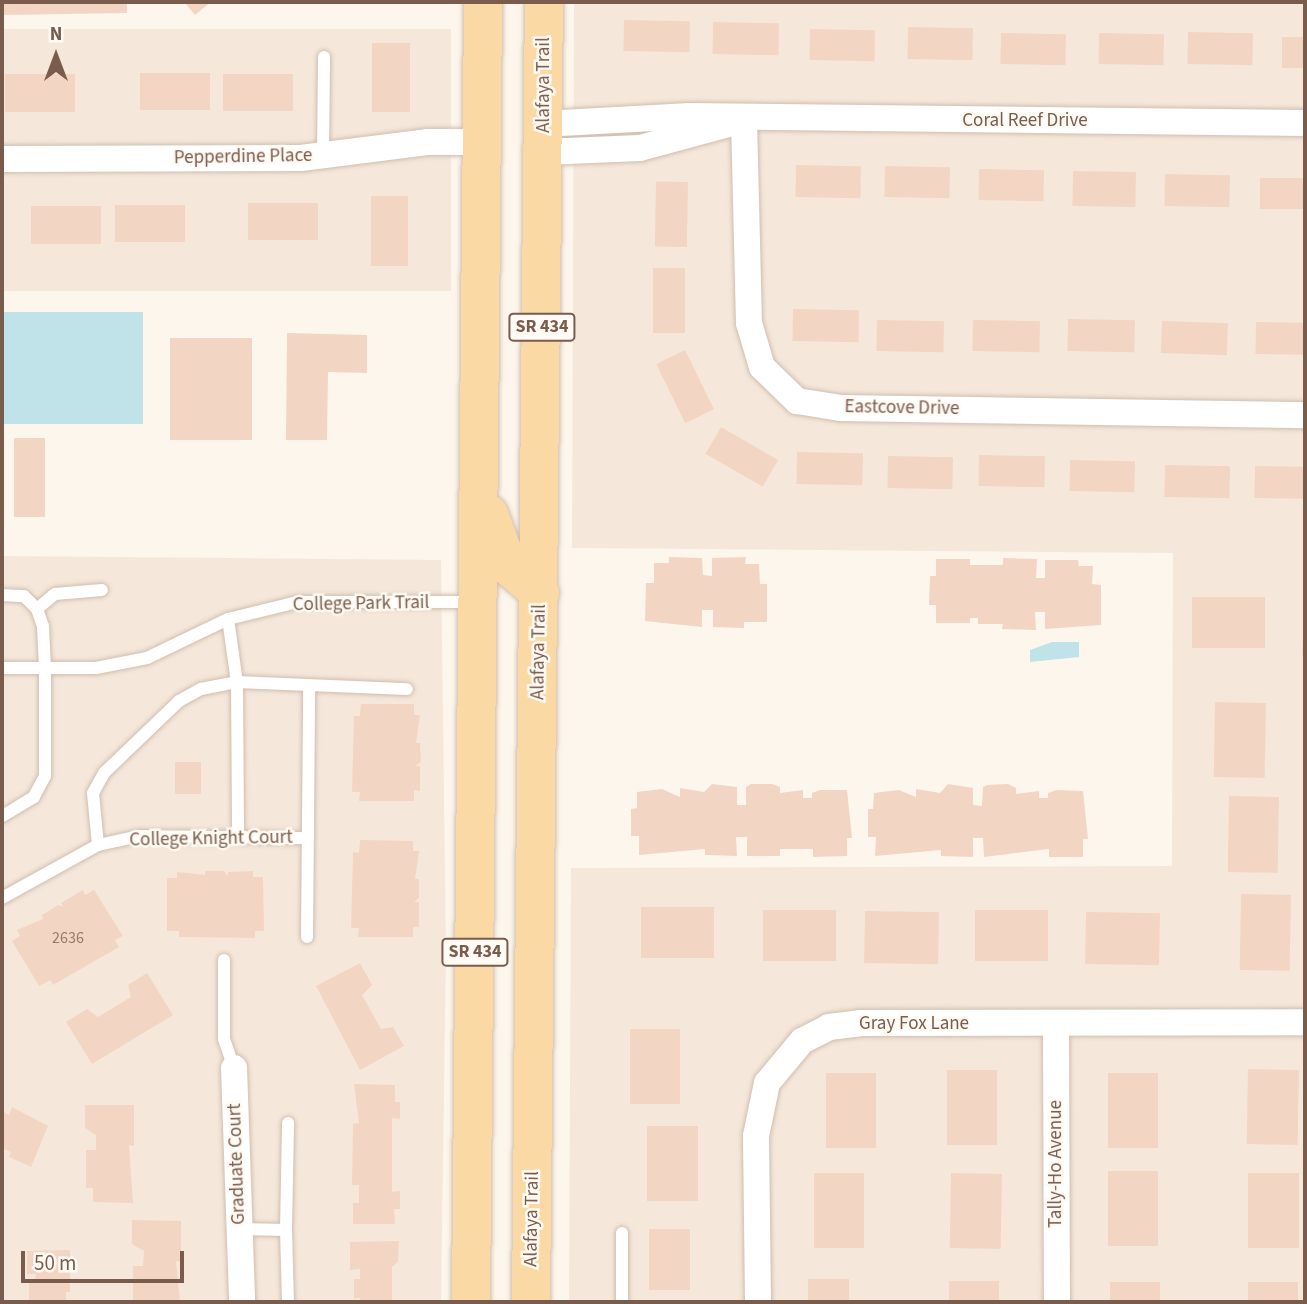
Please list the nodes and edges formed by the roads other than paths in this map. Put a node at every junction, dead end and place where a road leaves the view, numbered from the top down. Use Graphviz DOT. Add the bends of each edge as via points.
graph roads {
  1 [pos="483,2"];
  2 [pos="544,2"];
  3 [pos="324,57"];
  4 [pos="744,119"];
  5 [pos="1305,123"];
  6 [pos="543,138"];
  7 [pos="482,142"];
  8 [pos="323,156"];
  9 [pos="2,159"];
  10 [pos="1305,415"];
  11 [pos="480,489"];
  12 [pos="103,590"];
  13 [pos="540,593"];
  14 [pos="2,595"];
  15 [pos="480,602"];
  16 [pos="37,609"];
  17 [pos="228,619"];
  18 [pos="2,668"];
  19 [pos="45,668"];
  20 [pos="539,676"];
  21 [pos="237,682"];
  22 [pos="309,685"];
  23 [pos="407,688"];
  24 [pos="2,816"];
  25 [pos="238,837"];
  26 [pos="308,838"];
  27 [pos="98,845"];
  28 [pos="2,898"];
  29 [pos="307,937"];
  30 [pos="224,960"];
  31 [pos="1305,1022"];
  32 [pos="1056,1025"];
  33 [pos="234,1068"];
  34 [pos="288,1123"];
  35 [pos="240,1229"];
  36 [pos="286,1230"];
  37 [pos="622,1233"];
  38 [pos="242,1302"];
  39 [pos="288,1302"];
  40 [pos="471,1302"];
  41 [pos="531,1302"];
  42 [pos="622,1302"];
  43 [pos="758,1302"];
  44 [pos="1057,1302"];
  1 -- 7 [label="main road, SR 434"];
  2 -- 6 [label="main road, Alafaya Trail / SR 434"];
  3 -- 8 [label="lane"];
  4 -- 5 [label="street, Coral Reef Drive"];
  4 -- 6 [label="street, Coral Reef Drive" via="640,148"];
  4 -- 10 [label="street, Eastcove Drive" via="749,323 762,367 797,401 841,408"];
  6 -- 13 [label="main road, Alafaya Trail / SR 434"];
  7 -- 8 [label="street, Pepperdine Place" via="427,142"];
  7 -- 11 [label="main road, SR 434"];
  8 -- 9 [label="street, Pepperdine Place"];
  11 -- 13 [label="main road" via="508,566"];
  11 -- 15 [label="main road, SR 434"];
  12 -- 16 [label="lane" via="55,594"];
  13 -- 20 [label="main road, Alafaya Trail / SR 434"];
  14 -- 16 [label="lane" via="24,596"];
  15 -- 17 [label="lane, College Park Trail" via="298,603"];
  15 -- 20 [label="main road" via="516,620"];
  15 -- 40 [label="main road, SR 434"];
  16 -- 19 [label="lane" via="43,626"];
  17 -- 19 [label="lane, College Park Trail" via="147,658 96,668"];
  17 -- 21 [label="lane"];
  18 -- 19 [label="lane, College Park Trail"];
  19 -- 24 [label="lane" via="45,776 34,797"];
  20 -- 41 [label="main road, Alafaya Trail / SR 434"];
  21 -- 22 [label="lane"];
  21 -- 25 [label="lane"];
  21 -- 27 [label="lane" via="201,688 179,701 104,773 93,793"];
  22 -- 23 [label="lane"];
  22 -- 26 [label="lane"];
  25 -- 26 [label="lane, College Knight Court"];
  25 -- 27 [label="lane, College Knight Court" via="139,836"];
  26 -- 29 [label="lane"];
  27 -- 28 [label="lane, College Knight Court"];
  30 -- 33 [label="lane" via="224,1039"];
  31 -- 32 [label="street, Gray Fox Lane"];
  32 -- 43 [label="street, Gray Fox Lane" via="860,1023 829,1027 783,1058 767,1083 756,1136"];
  32 -- 44 [label="street, Tally-Ho Avenue"];
  33 -- 35 [label="street, Graduate Court"];
  34 -- 36 [label="lane"];
  35 -- 36 [label="lane"];
  35 -- 38 [label="street, Graduate Court"];
  36 -- 39 [label="lane"];
  37 -- 42 [label="lane"];
}
